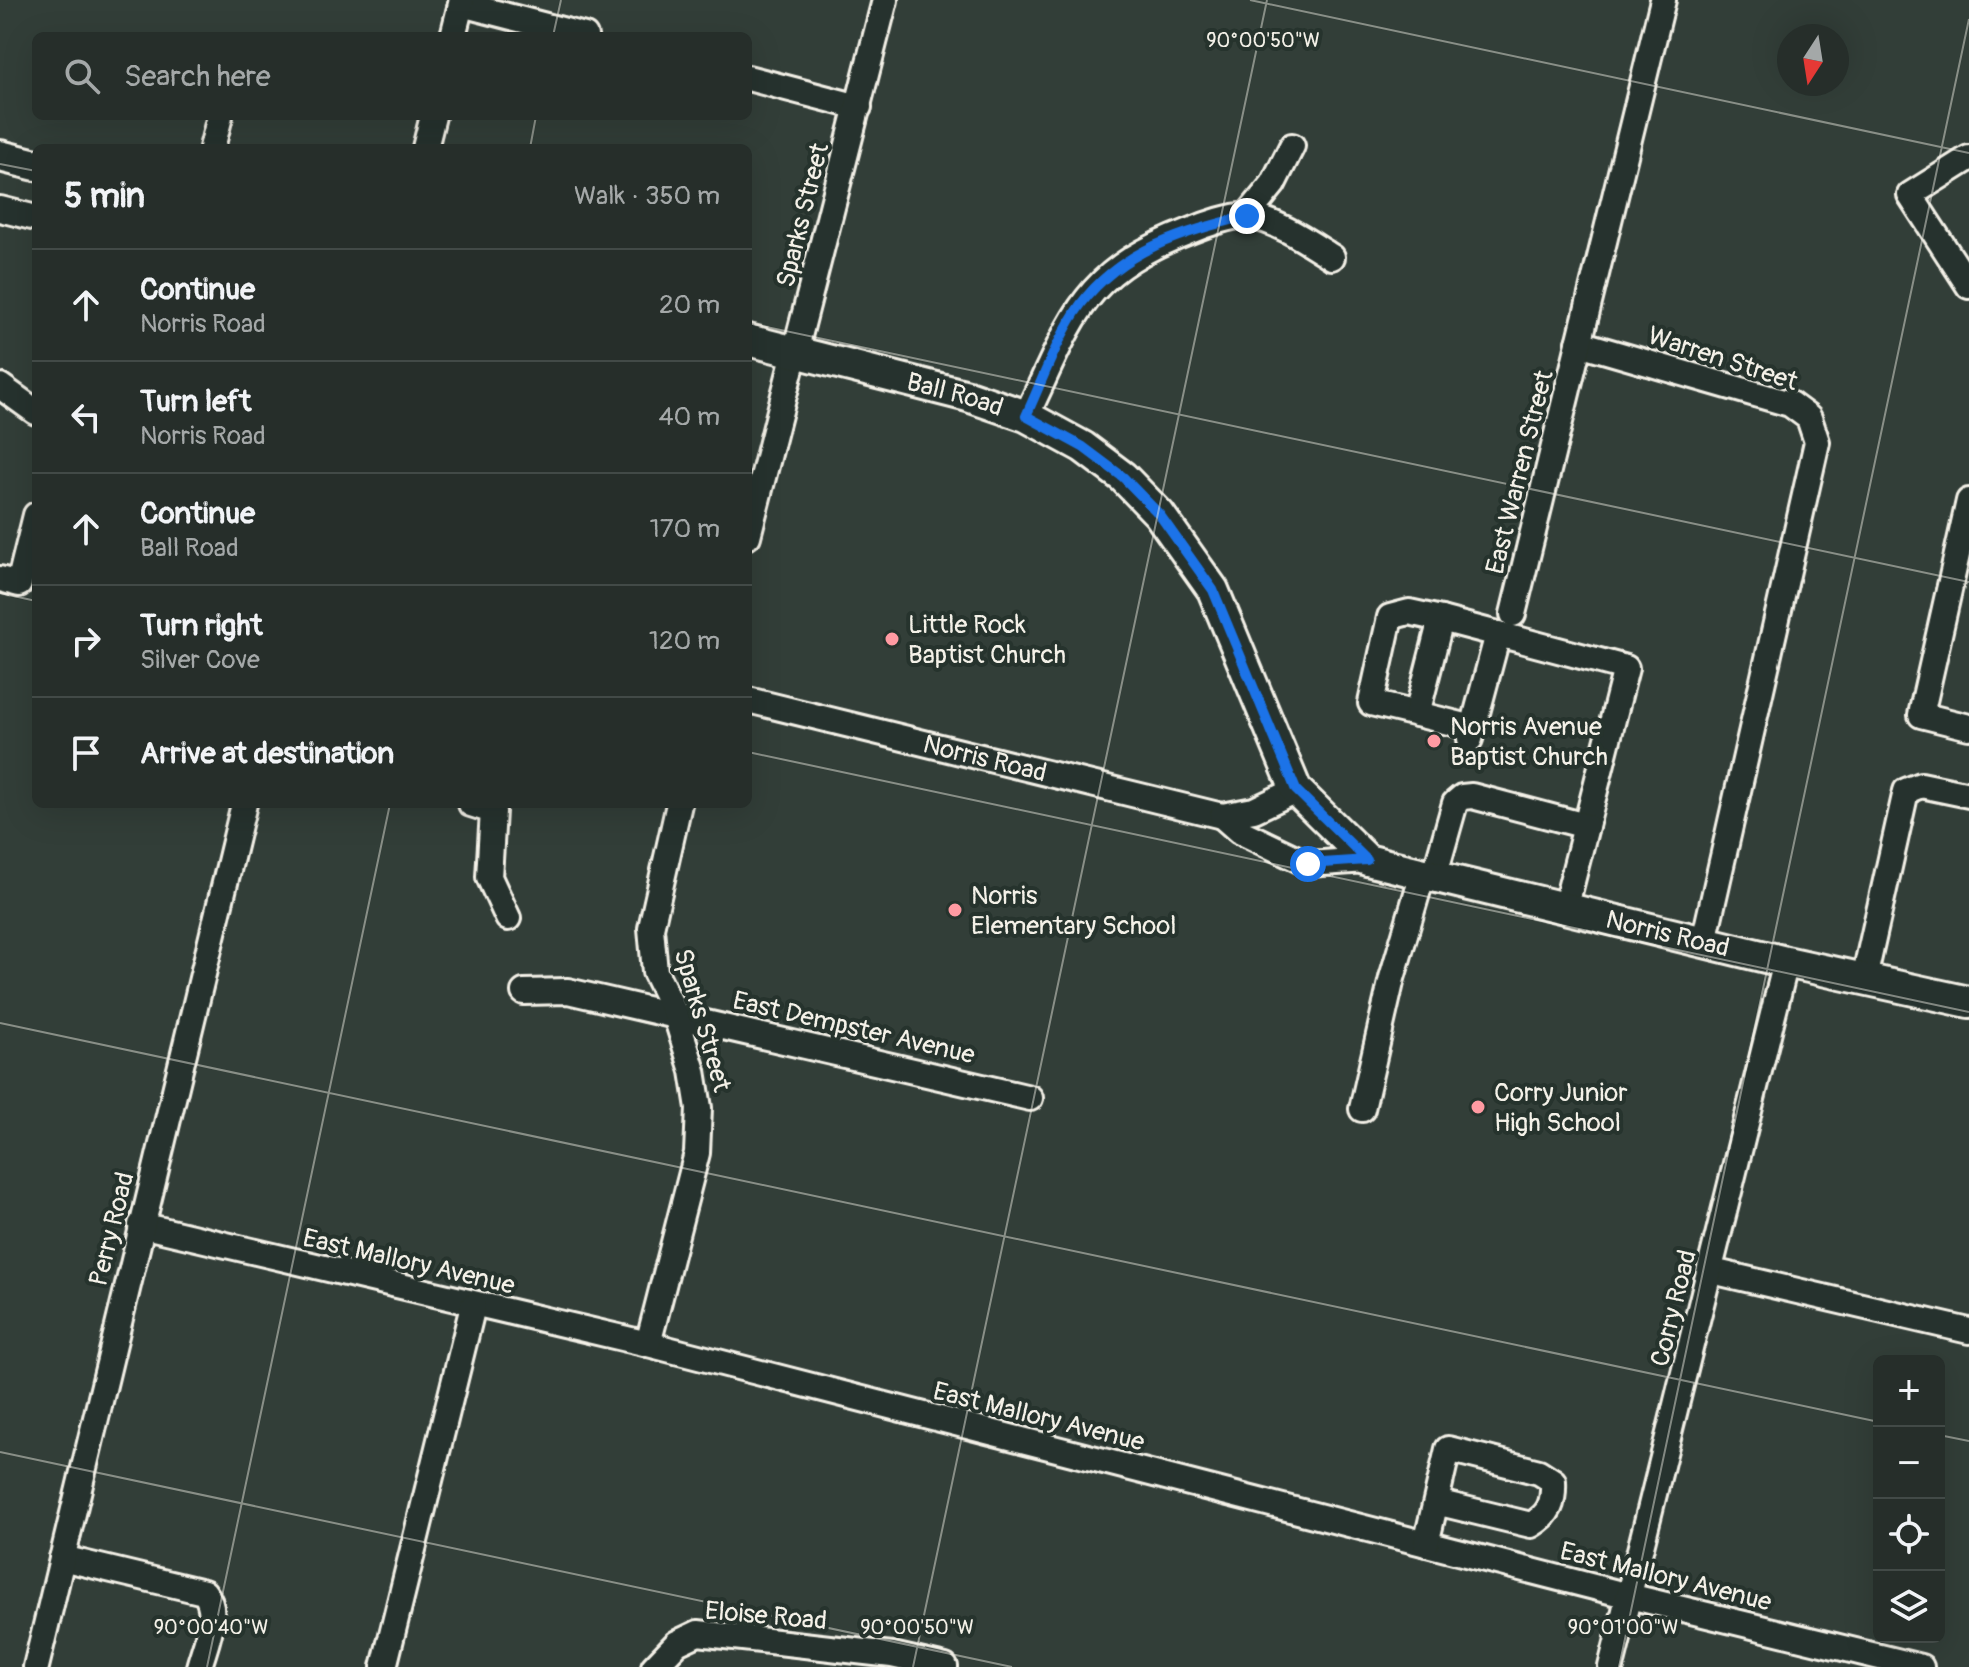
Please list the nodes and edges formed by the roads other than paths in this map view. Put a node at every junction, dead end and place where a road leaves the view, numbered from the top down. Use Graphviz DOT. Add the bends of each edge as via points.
graph roads {
  1 [pos="885,0"];
  2 [pos="1663,0"];
  3 [pos="461,2"];
  4 [pos="454,32"];
  5 [pos="570,32"];
  6 [pos="752,79"];
  7 [pos="859,107"];
  8 [pos="219,120"];
  9 [pos="432,120"];
  10 [pos="213,144"];
  11 [pos="426,144"];
  12 [pos="1292,146"];
  13 [pos="0,156"];
  14 [pos="1969,158"];
  15 [pos="32,164"];
  16 [pos="0,209"];
  17 [pos="1247,216"];
  18 [pos="32,217"];
  19 [pos="1332,257"];
  20 [pos="1969,286"];
  21 [pos="752,341"];
  22 [pos="1579,343"];
  23 [pos="796,351"];
  24 [pos="0,386"];
  25 [pos="32,409"];
  26 [pos="1026,416"];
  27 [pos="1969,501"];
  28 [pos="752,521"];
  29 [pos="32,531"];
  30 [pos="0,579"];
  31 [pos="1513,614"];
  32 [pos="1441,619"];
  33 [pos="1498,634"];
  34 [pos="752,701"];
  35 [pos="1417,714"];
  36 [pos="1968,726"];
  37 [pos="1296,790"];
  38 [pos="1969,795"];
  39 [pos="243,808"];
  40 [pos="484,808"];
  41 [pos="678,808"];
  42 [pos="1222,816"];
  43 [pos="1586,826"];
  44 [pos="1367,860"];
  45 [pos="1429,875"];
  46 [pos="1565,909"];
  47 [pos="508,918"];
  48 [pos="1704,941"];
  49 [pos="1786,962"];
  50 [pos="1864,979"];
  51 [pos="524,992"];
  52 [pos="1969,1002"];
  53 [pos="675,1013"];
  54 [pos="1030,1098"];
  55 [pos="1362,1109"];
  56 [pos="141,1225"];
  57 [pos="1712,1271"];
  58 [pos="473,1306"];
  59 [pos="1969,1331"];
  60 [pos="648,1344"];
  61 [pos="1436,1502"];
  62 [pos="1426,1544"];
  63 [pos="62,1558"];
  64 [pos="1629,1596"];
  65 [pos="36,1667"];
  66 [pos="199,1667"];
  67 [pos="384,1667"];
  68 [pos="654,1667"];
  69 [pos="945,1667"];
  70 [pos="1611,1667"];
  71 [pos="1921,1667"];
  1 -- 7 [label="street, Sparks Street"];
  2 -- 22 [label="street"];
  3 -- 4 [label="street"];
  3 -- 5 [label="street"];
  6 -- 7 [label="street"];
  7 -- 23 [label="street, Sparks Street"];
  8 -- 10 [label="street"];
  9 -- 11 [label="street"];
  12 -- 17 [label="street" via="1273,184"];
  13 -- 15 [label="main road"];
  14 -- 20 [label="street" via="1910,195"];
  16 -- 18 [label="street"];
  17 -- 19 [label="street"];
  17 -- 26 [label="street" via="1145,248 1107,274 1079,306"];
  21 -- 23 [label="main road, Ball Road"];
  22 -- 31 [label="street, East Warren Street"];
  22 -- 48 [label="street, Warren Street" via="1790,404 1809,418 1817,442"];
  23 -- 26 [label="main road, Ball Road"];
  23 -- 28 [label="street, Sparks Street"];
  24 -- 25 [label="street"];
  26 -- 37 [label="main road, Ball Road" via="1083,447 1159,514 1213,590"];
  27 -- 36 [label="street" via="1921,715"];
  29 -- 30 [label="street" via="19,584"];
  32 -- 33 [label="street"];
  32 -- 35 [label="street"];
  32 -- 35 [label="street" via="1409,612 1390,617 1371,703"];
  33 -- 35 [label="street" via="1472,734"];
  33 -- 43 [label="street" via="1626,668"];
  34 -- 42 [label="street, Norris Road"];
  37 -- 42 [label="street, Norris Road" via="1254,810"];
  37 -- 44 [label="main road"];
  38 -- 50 [label="street" via="1921,785 1906,791"];
  39 -- 56 [label="street, Perry Road"];
  40 -- 47 [label="street" via="493,811 489,877"];
  41 -- 53 [label="street, Sparks Street" via="651,928 655,972"];
  42 -- 44 [label="street, Norris Road" via="1239,831 1308,864"];
  43 -- 45 [label="street" via="1462,797 1455,803"];
  43 -- 46 [label="street"];
  44 -- 45 [label="main road, Norris Road"];
  45 -- 46 [label="main road, Norris Road"];
  45 -- 55 [label="street" via="1392,978"];
  46 -- 48 [label="main road, Norris Road"];
  48 -- 49 [label="main road, Norris Road"];
  49 -- 50 [label="main road, Norris Road"];
  49 -- 57 [label="street, Corry Road"];
  50 -- 52 [label="main road, Norris Road"];
  51 -- 53 [label="street, East Dempster Avenue" via="568,991"];
  53 -- 54 [label="street, East Dempster Avenue"];
  53 -- 60 [label="street, Sparks Street" via="699,1108 697,1153"];
  56 -- 58 [label="street, East Mallory Avenue"];
  56 -- 63 [label="street, Perry Road"];
  57 -- 59 [label="street"];
  57 -- 64 [label="street, Corry Road"];
  58 -- 60 [label="street, East Mallory Avenue"];
  58 -- 67 [label="street"];
  60 -- 62 [label="street, East Mallory Avenue"];
  61 -- 61 [label="street" via="1448,1449 1539,1472 1553,1481 1554,1501 1544,1518 1531,1525"];
  61 -- 62 [label="street"];
  62 -- 64 [label="street, East Mallory Avenue"];
  63 -- 65 [label="street, Perry Road"];
  63 -- 66 [label="street" via="204,1592 212,1614"];
  64 -- 70 [label="street, Corry Road"];
  64 -- 71 [label="street, East Mallory Avenue"];
  68 -- 69 [label="street, Eloise Road" via="677,1643 698,1633 892,1655"];
}
